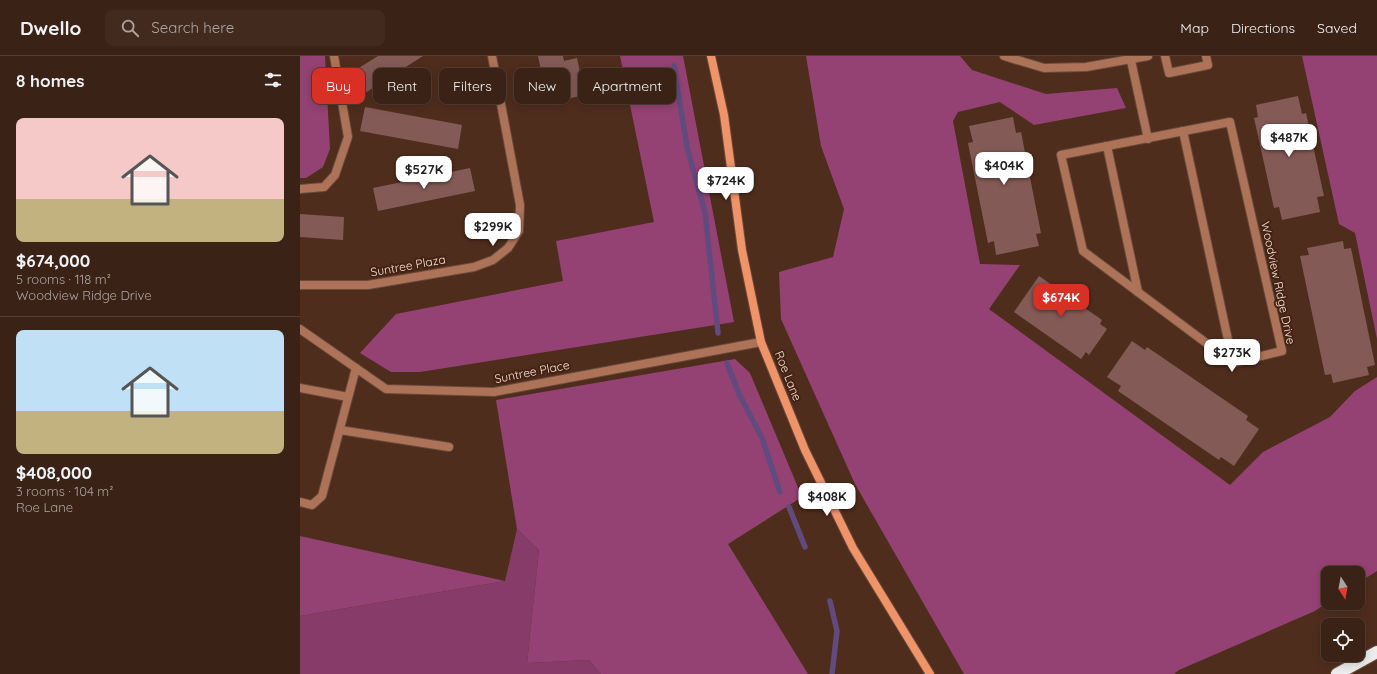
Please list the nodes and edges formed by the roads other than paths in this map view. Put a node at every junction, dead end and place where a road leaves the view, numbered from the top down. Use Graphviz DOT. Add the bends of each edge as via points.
graph roads {
  1 [pos="334,56"];
  2 [pos="492,56"];
  3 [pos="710,56"];
  4 [pos="1004,56"];
  5 [pos="1148,56"];
  6 [pos="1165,56"];
  7 [pos="1206,56"];
  8 [pos="1130,58"];
  9 [pos="1183,131"];
  10 [pos="1148,138"];
  11 [pos="1107,146"];
  12 [pos="300,189"];
  13 [pos="300,285"];
  14 [pos="1138,292"];
  15 [pos="300,329"];
  16 [pos="761,342"];
  17 [pos="1233,363"];
  18 [pos="356,368"];
  19 [pos="300,388"];
  20 [pos="348,397"];
  21 [pos="340,430"];
  22 [pos="449,447"];
  23 [pos="300,502"];
  24 [pos="1377,652"];
  25 [pos="930,674"];
  26 [pos="1337,674"];
  1 -- 12 [label="street" via="348,137 335,176 324,187"];
  2 -- 13 [label="street, Suntree Plaza" via="520,205 519,231 508,248 493,260 474,267 368,285"];
  3 -- 16 [label="street, Roe Lane" via="724,116 742,250"];
  4 -- 8 [label="street" via="1044,68 1086,67"];
  5 -- 8 [label="street"];
  6 -- 7 [label="street" via="1169,73 1208,65"];
  8 -- 10 [label="street"];
  9 -- 10 [label="street, Woodview Ridge Drive"];
  9 -- 17 [label="street"];
  9 -- 17 [label="street, Woodview Ridge Drive" via="1230,122 1282,351"];
  10 -- 11 [label="street, Woodview Ridge Drive"];
  11 -- 14 [label="street"];
  11 -- 14 [label="street, Woodview Ridge Drive" via="1061,156 1083,251"];
  14 -- 17 [label="street, Woodview Ridge Drive"];
  15 -- 18 [label="street, Suntree Place"];
  16 -- 18 [label="street, Suntree Place" via="494,392 386,389"];
  16 -- 25 [label="street, Roe Lane" via="805,450 853,548"];
  18 -- 20 [label="street"];
  19 -- 20 [label="street"];
  20 -- 21 [label="street"];
  21 -- 22 [label="street"];
  21 -- 23 [label="street" via="322,496 312,505"];
  24 -- 26 [label="highway"];
}
